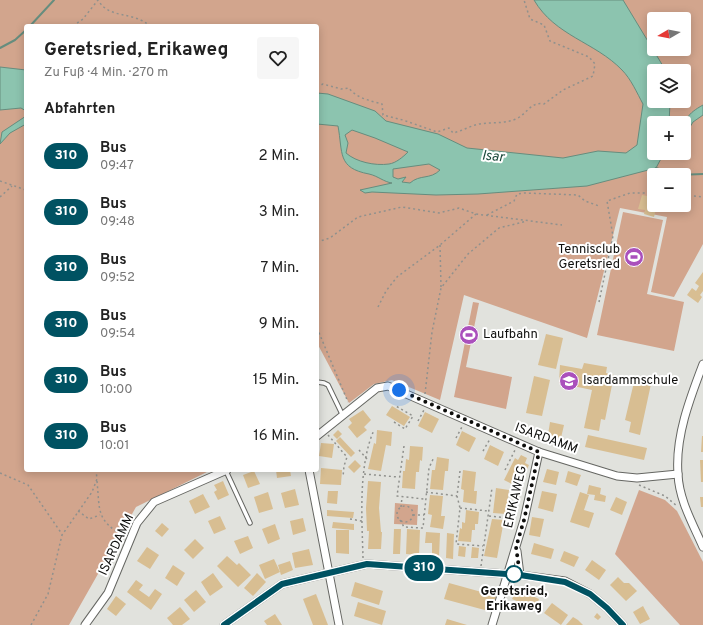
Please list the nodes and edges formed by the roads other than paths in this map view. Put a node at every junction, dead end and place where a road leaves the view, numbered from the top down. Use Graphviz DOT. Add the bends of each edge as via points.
graph roads {
  1 [pos="703,364"];
  2 [pos="319,382"];
  3 [pos="343,417"];
  4 [pos="319,435"];
  5 [pos="539,452"];
  6 [pos="222,472"];
  7 [pos="227,472"];
  8 [pos="310,472"];
  9 [pos="678,474"];
  10 [pos="250,523"];
  11 [pos="516,547"];
  12 [pos="703,547"];
  13 [pos="328,572"];
  14 [pos="508,574"];
  15 [pos="520,575"];
  16 [pos="85,625"];
  17 [pos="224,625"];
  18 [pos="338,625"];
  19 [pos="492,625"];
  20 [pos="623,625"];
  1 -- 9 [label="street" via="687,408 679,449"];
  2 -- 3 [label="lane" via="328,385"];
  3 -- 4 [label="street, ISARDAMM"];
  3 -- 5 [label="street, ISARDAMM" via="377,388 388,386"];
  5 -- 9 [label="street, ISARDAMM" via="617,476 637,478"];
  5 -- 11 [label="street, ERIKAWEG"];
  6 -- 16 [label="street, ISARDAMM" via="154,502 137,523 108,593"];
  7 -- 10 [label="lane"];
  8 -- 13 [label="street"];
  9 -- 12 [label="street" via="684,504"];
  11 -- 14 [label="street, ERIKAWEG"];
  11 -- 15 [label="street, ERIKAWEG"];
  13 -- 14 [label="street" via="364,564"];
  13 -- 17 [label="street" via="282,584"];
  13 -- 18 [label="street"];
  14 -- 15 [label="street"];
  14 -- 19 [label="street, ERIKAWEG"];
  15 -- 20 [label="street" via="565,582 590,594"];
}
